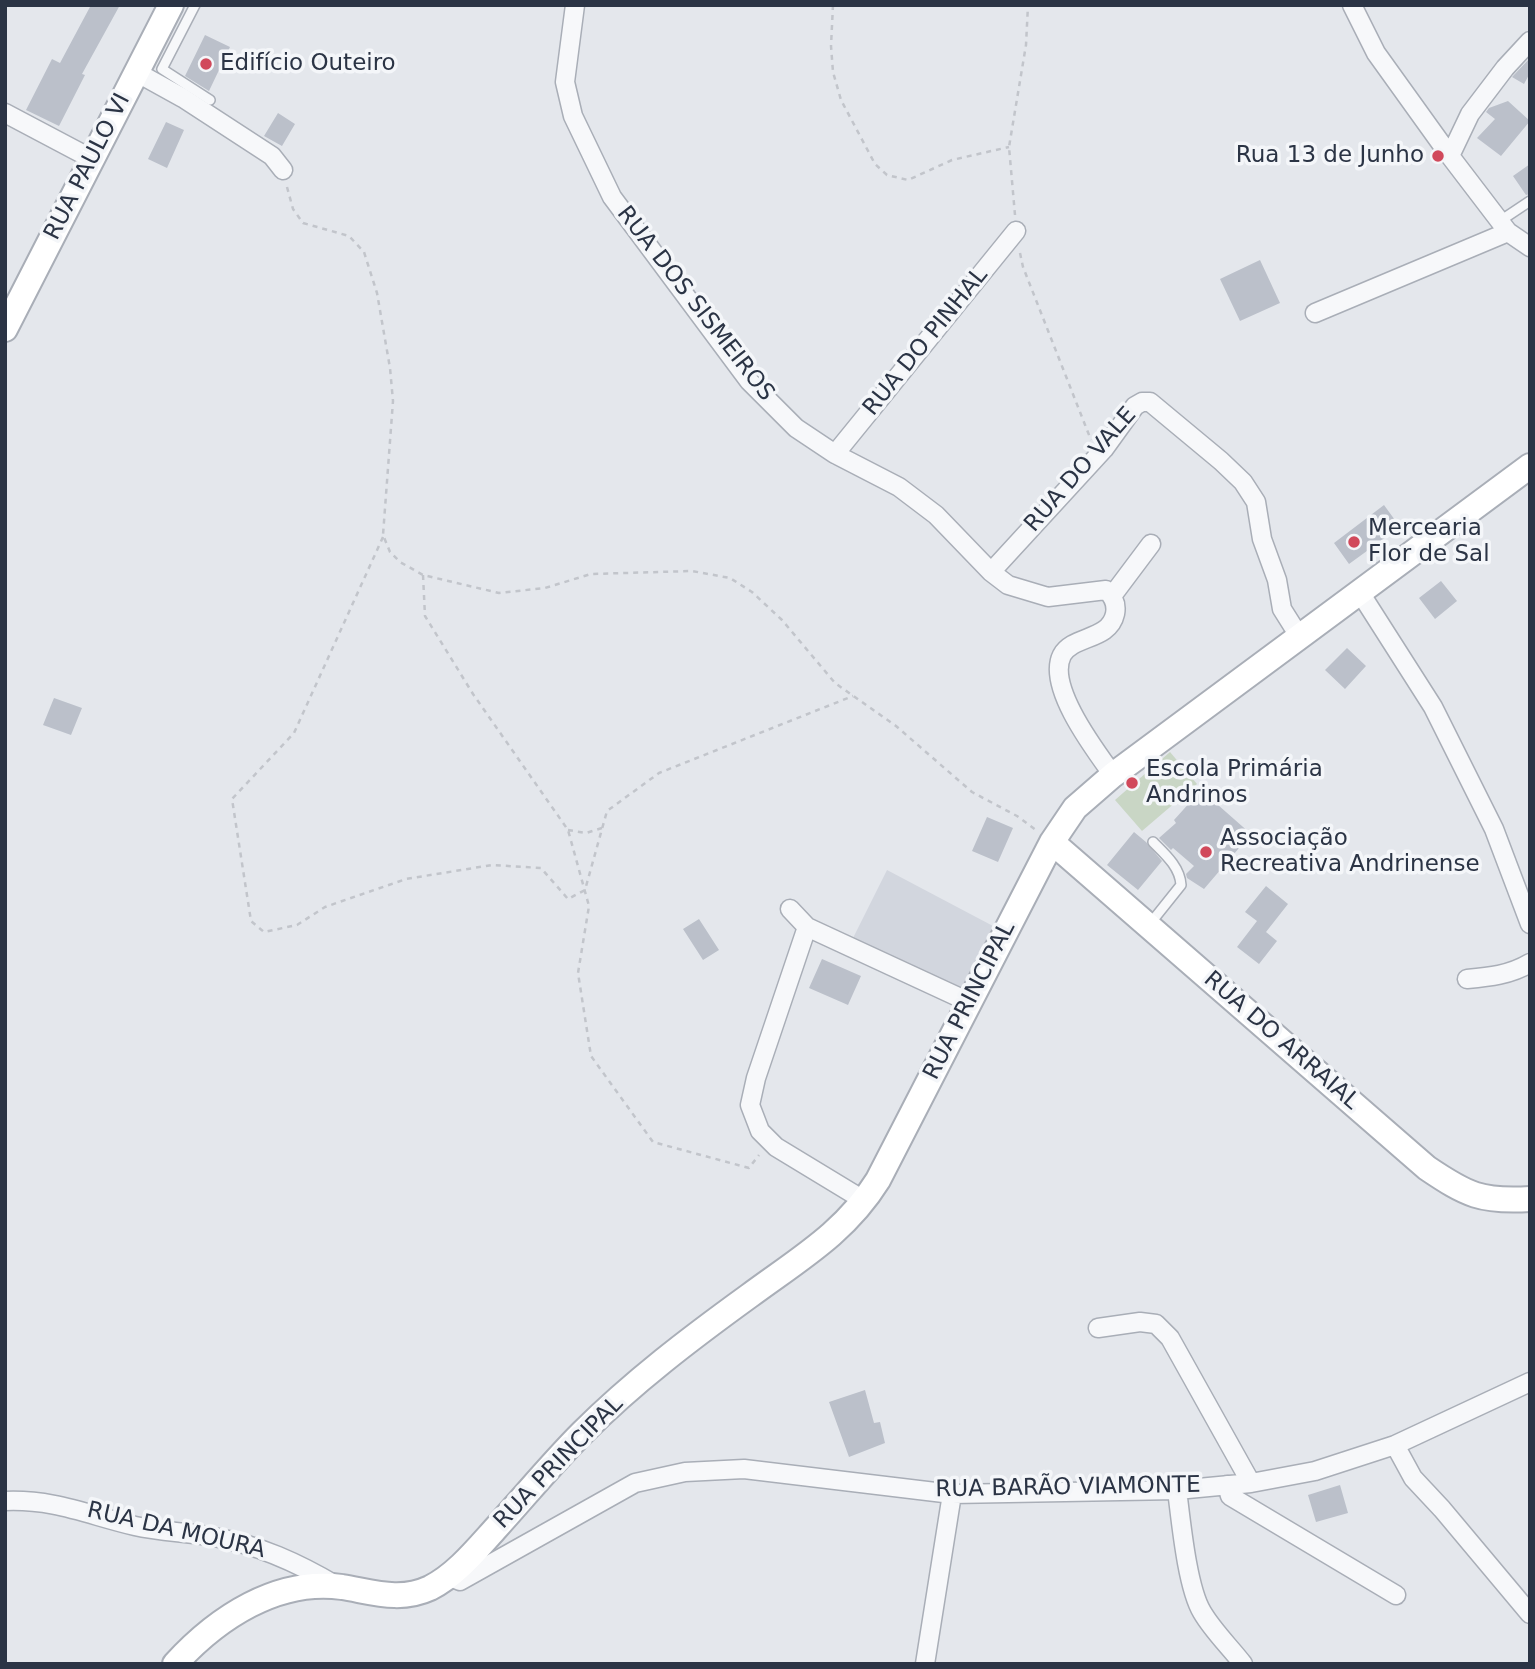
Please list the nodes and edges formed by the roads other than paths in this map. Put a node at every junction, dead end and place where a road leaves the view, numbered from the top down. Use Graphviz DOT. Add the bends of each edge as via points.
graph roads {
  1 [pos="171,5"];
  2 [pos="195,5"];
  3 [pos="575,5"];
  4 [pos="1352,5"];
  5 [pos="1530,41"];
  6 [pos="164,42"];
  7 [pos="136,72"];
  8 [pos="210,100"];
  9 [pos="7,117"];
  10 [pos="1450,156"];
  11 [pos="92,159"];
  12 [pos="283,170"];
  13 [pos="1530,201"];
  14 [pos="1504,227"];
  15 [pos="1016,231"];
  16 [pos="1530,247"];
  17 [pos="1315,313"];
  18 [pos="5,329"];
  19 [pos="835,454"];
  20 [pos="1530,466"];
  21 [pos="1151,544"];
  22 [pos="991,572"];
  23 [pos="1359,591"];
  24 [pos="1112,596"];
  25 [pos="1299,636"];
  26 [pos="1113,775"];
  27 [pos="1052,842"];
  28 [pos="1153,842"];
  29 [pos="790,909"];
  30 [pos="1530,924"];
  31 [pos="1148,926"];
  32 [pos="807,927"];
  33 [pos="1530,963"];
  34 [pos="1467,979"];
  35 [pos="969,1002"];
  36 [pos="1530,1199"];
  37 [pos="865,1200"];
  38 [pos="1098,1328"];
  39 [pos="1530,1382"];
  40 [pos="1395,1445"];
  41 [pos="1251,1483"];
  42 [pos="1227,1485"];
  43 [pos="1177,1490"];
  44 [pos="951,1493"];
  45 [pos="5,1500"];
  46 [pos="448,1576"];
  47 [pos="339,1587"];
  48 [pos="1396,1595"];
  49 [pos="1530,1614"];
  50 [pos="175,1664"];
  51 [pos="925,1664"];
  52 [pos="1243,1664"];
  1 -- 6 [label="main road, RUA PAULO VI"];
  2 -- 6 [label="lane"];
  3 -- 19 [label="street, RUA DOS SISMEIROS" via="565,82 573,116 612,197 749,381 796,428"];
  4 -- 10 [label="street" via="1376,53"];
  5 -- 10 [label="street" via="1470,114"];
  6 -- 7 [label="main road, RUA PAULO VI"];
  6 -- 8 [label="lane" via="162,69"];
  7 -- 11 [label="main road, RUA PAULO VI"];
  7 -- 12 [label="street" via="272,156"];
  9 -- 11 [label="street"];
  10 -- 14 [label="street"];
  11 -- 18 [label="main road, RUA PAULO VI"];
  13 -- 14 [label="lane"];
  14 -- 16 [label="street"];
  14 -- 17 [label="street"];
  15 -- 19 [label="street, RUA DO PINHAL"];
  19 -- 22 [label="street, RUA DOS SISMEIROS" via="899,487 936,515"];
  20 -- 23 [label="main road, RUA PRINCIPAL"];
  21 -- 24 [label="street"];
  22 -- 24 [label="street, RUA DOS SISMEIROS" via="1007,585 1048,597 1105,590"];
  22 -- 25 [label="street, RUA DO VALE" via="1097,456 1135,406 1150,402 1222,461 1256,502 1282,609"];
  23 -- 25 [label="main road, RUA PRINCIPAL"];
  23 -- 30 [label="street" via="1433,707 1494,829"];
  24 -- 26 [label="street" via="1113,621 1103,632 1063,653 1059,667 1063,692 1086,737"];
  25 -- 26 [label="main road, RUA PRINCIPAL"];
  26 -- 27 [label="main road, RUA PRINCIPAL" via="1075,808"];
  27 -- 31 [label="main road, RUA DO ARRAIAL"];
  27 -- 35 [label="main road, RUA PRINCIPAL"];
  28 -- 31 [label="lane" via="1174,866 1181,885"];
  29 -- 32 [label="street"];
  31 -- 36 [label="main road, RUA DO ARRAIAL" via="1427,1168 1483,1199"];
  32 -- 35 [label="street"];
  32 -- 37 [label="street" via="750,1105 760,1131 776,1147"];
  33 -- 34 [label="street" via="1497,976"];
  35 -- 37 [label="main road, RUA PRINCIPAL"];
  37 -- 46 [label="main road, RUA PRINCIPAL" via="840,1229 677,1349 618,1400"];
  38 -- 41 [label="street" via="1156,1324 1170,1338"];
  39 -- 40 [label="street, RUA BARÃO VIAMONTE"];
  40 -- 41 [label="street, RUA BARÃO VIAMONTE" via="1315,1471"];
  40 -- 49 [label="street" via="1413,1478"];
  41 -- 42 [label="street, RUA BARÃO VIAMONTE"];
  42 -- 43 [label="street, RUA BARÃO VIAMONTE"];
  42 -- 48 [label="street" via="1230,1496"];
  43 -- 44 [label="street, RUA BARÃO VIAMONTE"];
  43 -- 52 [label="street" via="1195,1595 1202,1612"];
  44 -- 46 [label="street, RUA BARÃO VIAMONTE" via="744,1469 685,1472 635,1483 460,1581"];
  44 -- 51 [label="street"];
  45 -- 47 [label="street, RUA DA MOURA" via="57,1504 163,1532 215,1537 282,1556"];
  46 -- 47 [label="main road, RUA PRINCIPAL" via="406,1596"];
  47 -- 50 [label="main road, RUA PRINCIPAL" via="304,1587 267,1596 233,1615"];
}
